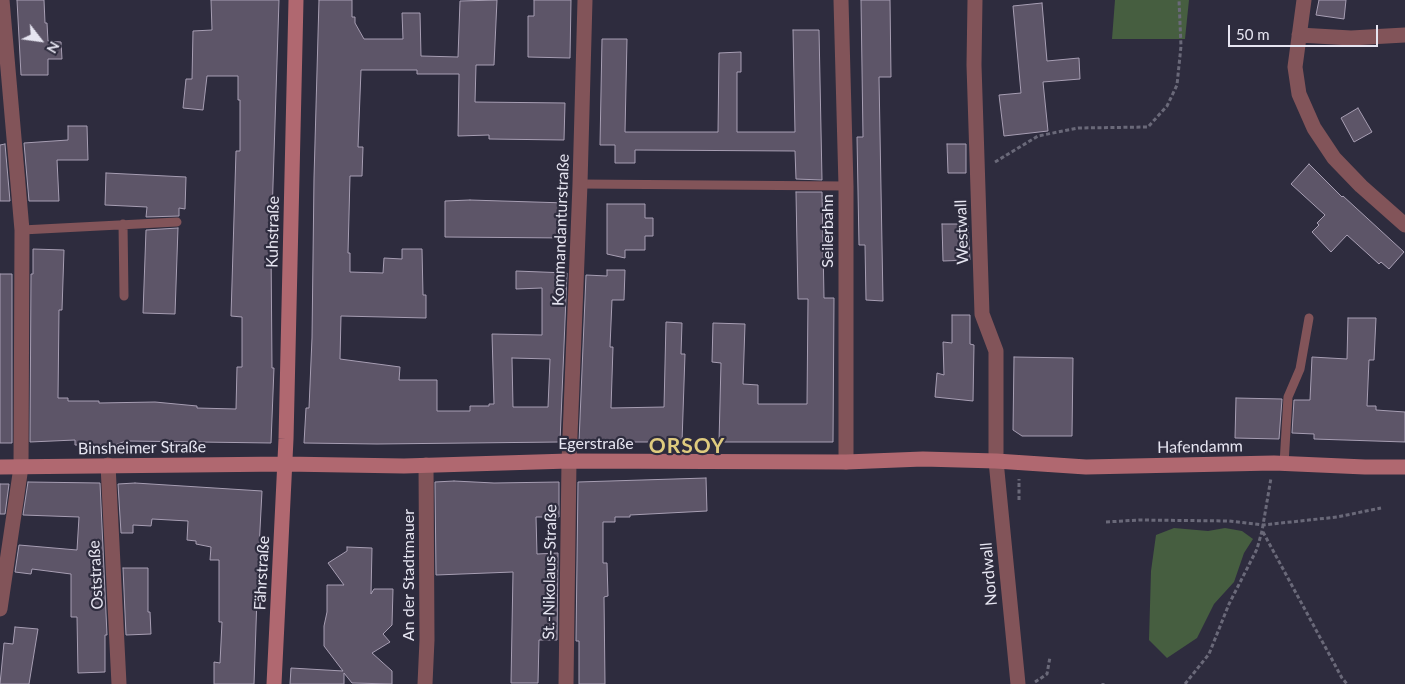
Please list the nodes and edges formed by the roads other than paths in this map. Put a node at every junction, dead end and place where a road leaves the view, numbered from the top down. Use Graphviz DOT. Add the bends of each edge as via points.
graph roads {
  1 [pos="2,0"];
  2 [pos="296,0"];
  3 [pos="586,0"];
  4 [pos="841,0"];
  5 [pos="974,0"];
  6 [pos="1304,0"];
  7 [pos="1299,35"];
  8 [pos="1405,35"];
  9 [pos="580,184"];
  10 [pos="846,186"];
  11 [pos="177,222"];
  12 [pos="123,224"];
  13 [pos="1405,225"];
  14 [pos="22,230"];
  15 [pos="124,296"];
  16 [pos="1309,318"];
  17 [pos="569,461"];
  18 [pos="996,461"];
  19 [pos="846,462"];
  20 [pos="1279,463"];
  21 [pos="285,464"];
  22 [pos="108,465"];
  23 [pos="426,465"];
  24 [pos="0,467"];
  25 [pos="21,467"];
  26 [pos="1405,467"];
  27 [pos="0,608"];
  28 [pos="119,684"];
  29 [pos="274,684"];
  30 [pos="425,684"];
  31 [pos="566,684"];
  32 [pos="1018,684"];
  1 -- 14 [label="street"];
  2 -- 21 [label="street, Kuhstraße"];
  3 -- 9 [label="street, Kommandanturstraße"];
  4 -- 10 [label="street, Seilerbahn"];
  5 -- 18 [label="street, Westwall" via="982,314 996,351"];
  6 -- 7 [label="street"];
  7 -- 8 [label="street" via="1351,38"];
  7 -- 13 [label="street" via="1295,67 1299,94 1314,128 1334,158"];
  9 -- 10 [label="lane"];
  9 -- 17 [label="street, Kommandanturstraße"];
  10 -- 19 [label="street, Seilerbahn"];
  11 -- 12 [label="lane"];
  12 -- 14 [label="lane"];
  12 -- 15 [label="lane"];
  14 -- 25 [label="street"];
  16 -- 20 [label="lane" via="1300,369 1288,397"];
  17 -- 19 [label="street, Egerstraße"];
  17 -- 23 [label="street, Egerstraße"];
  17 -- 31 [label="street, St.-Nikolaus-Straße"];
  18 -- 19 [label="street, Egerstraße"];
  18 -- 20 [label="street, Hafendamm" via="1086,467"];
  18 -- 32 [label="street, Nordwall"];
  20 -- 26 [label="street, Hafendamm"];
  21 -- 22 [label="street, Binsheimer Straße"];
  21 -- 23 [label="street, Egerstraße"];
  21 -- 29 [label="street, Fährstraße"];
  22 -- 25 [label="street, Binsheimer Straße"];
  22 -- 28 [label="street, Oststraße"];
  23 -- 30 [label="street, An der Stadtmauer"];
  24 -- 25 [label="street, Binsheimer Straße"];
  25 -- 27 [label="street"];
}
